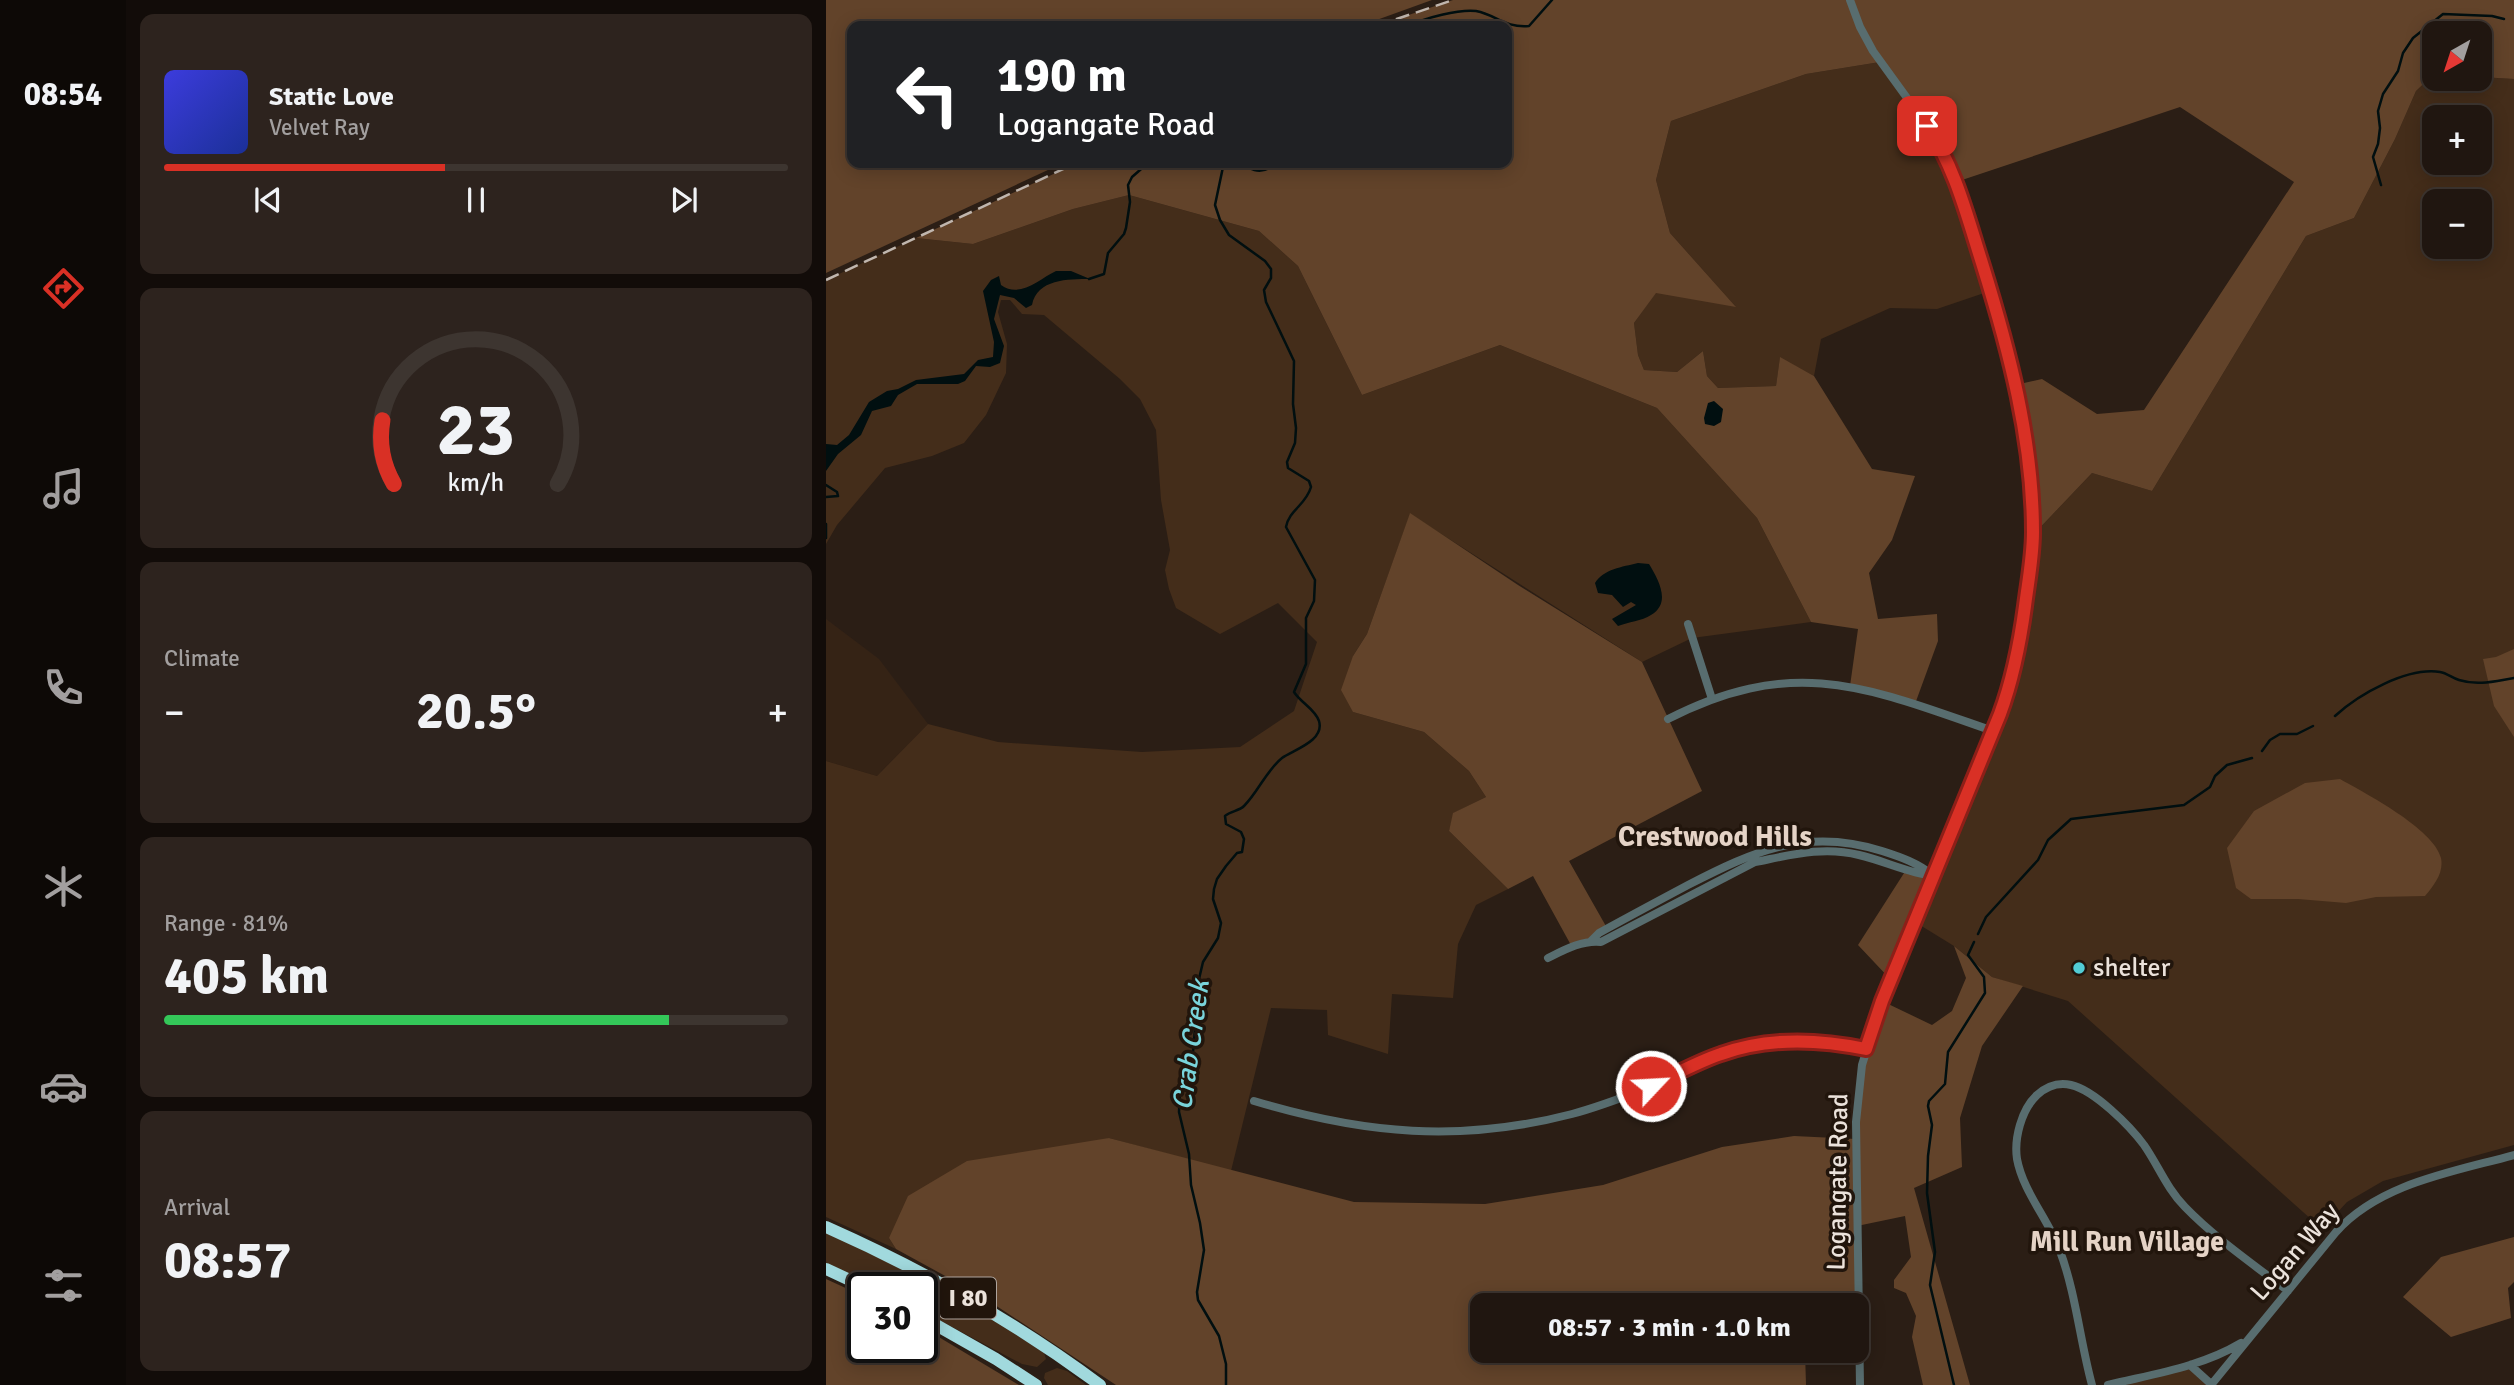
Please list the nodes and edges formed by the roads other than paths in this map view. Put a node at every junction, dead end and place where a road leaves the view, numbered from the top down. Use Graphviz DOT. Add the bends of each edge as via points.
graph roads {
  1 [pos="1850,0"];
  2 [pos="1688,624"];
  3 [pos="1712,699"];
  4 [pos="1668,719"];
  5 [pos="1993,731"];
  6 [pos="1934,876"];
  7 [pos="1548,958"];
  8 [pos="1866,1049"];
  9 [pos="1254,1101"];
  10 [pos="2514,1155"];
  11 [pos="826,1227"];
  12 [pos="826,1269"];
  13 [pos="847,1279"];
  14 [pos="2288,1291"];
  15 [pos="938,1326"];
  16 [pos="2247,1340"];
  17 [pos="2190,1365"];
  18 [pos="1036,1385"];
  19 [pos="1100,1385"];
  20 [pos="1860,1385"];
  21 [pos="2092,1385"];
  22 [pos="2108,1385"];
  23 [pos="2211,1385"];
  1 -- 5 [label="street, Logangate Road" via="1872,51 1932,132 1951,169 2010,360 2031,484 2033,536 2015,667"];
  2 -- 3 [label="street"];
  3 -- 4 [label="street"];
  3 -- 5 [label="street" via="1772,684 1837,684 1887,694"];
  5 -- 6 [label="street, Logangate Road"];
  6 -- 7 [label="street" via="1921,865 1891,853 1844,843 1790,844 1721,868 1607,928 1591,941"];
  6 -- 8 [label="street, Logangate Road"];
  8 -- 9 [label="street" via="1807,1041 1751,1046 1574,1113 1481,1130 1357,1127"];
  8 -- 20 [label="street, Logangate Road" via="1856,1122"];
  10 -- 14 [label="street, Logan Way" via="2394,1190 2368,1203 2343,1224"];
  11 -- 19 [label="highway, I 80" via="962,1295"];
  12 -- 13 [label="highway"];
  14 -- 16 [label="street, Logan Way"];
  14 -- 21 [label="street" via="2183,1205 2143,1144 2117,1116 2080,1088 2060,1084 2046,1088 2033,1099 2024,1117 2018,1134 2018,1161 2057,1241"];
  15 -- 18 [label="highway, I 80"];
  16 -- 17 [label="street"];
  16 -- 23 [label="street, Logan Way"];
  17 -- 22 [label="street"];
  17 -- 23 [label="street"];
}
